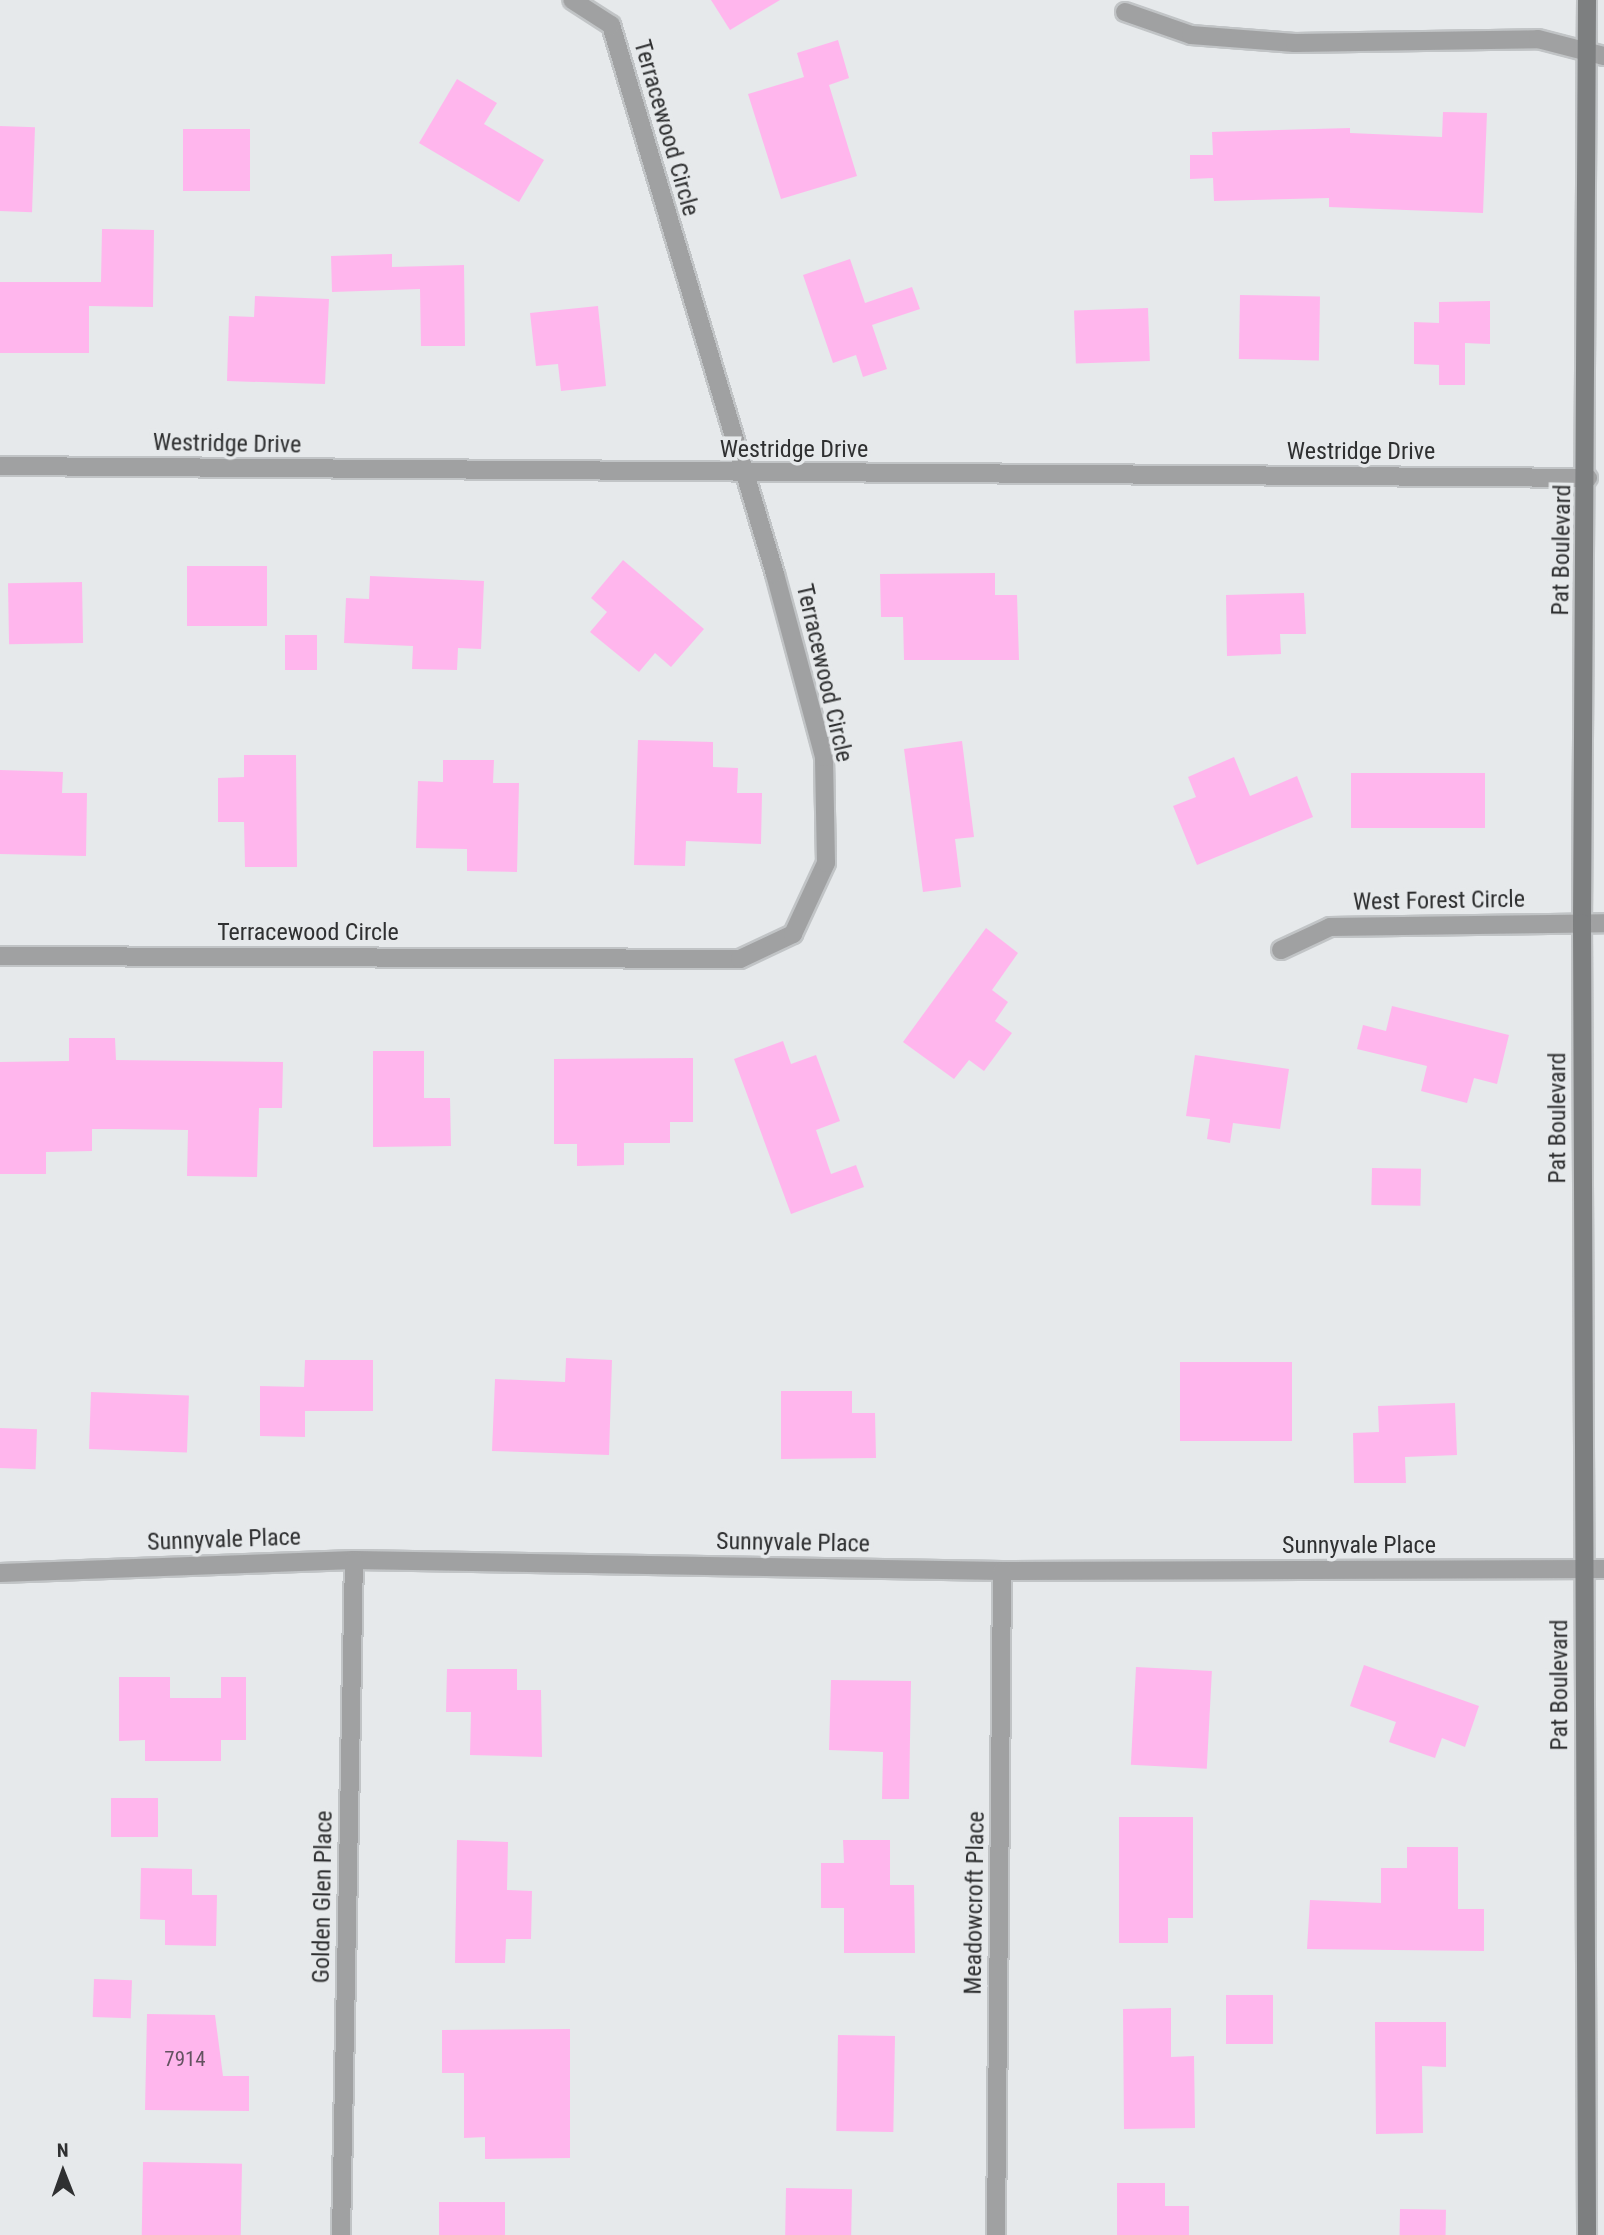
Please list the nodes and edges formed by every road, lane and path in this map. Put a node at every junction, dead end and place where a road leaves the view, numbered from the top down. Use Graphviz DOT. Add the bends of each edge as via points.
graph roads {
  1 [pos="572,0"];
  2 [pos="1587,0"];
  3 [pos="1125,12"];
  4 [pos="1595,56"];
  5 [pos="0,466"];
  6 [pos="743,474"];
  7 [pos="1588,478"];
  8 [pos="1582,923"];
  9 [pos="1604,923"];
  10 [pos="1281,950"];
  11 [pos="0,956"];
  12 [pos="354,1560"];
  13 [pos="1584,1569"];
  14 [pos="1604,1569"];
  15 [pos="1002,1571"];
  16 [pos="0,1573"];
  17 [pos="341,2235"];
  18 [pos="996,2235"];
  19 [pos="1587,2235"];
  1 -- 6 [label="street, Terracewood Circle" via="611,25"];
  2 -- 4 [label="street, Pat Boulevard"];
  3 -- 4 [label="street" via="1191,35 1295,43 1538,39"];
  4 -- 7 [label="street, Pat Boulevard"];
  5 -- 6 [label="street, Westridge Drive"];
  6 -- 7 [label="street, Westridge Drive"];
  6 -- 11 [label="street, Terracewood Circle" via="824,757 826,863 793,934 740,959"];
  7 -- 8 [label="street, Pat Boulevard"];
  8 -- 9 [label="street, West Forest Circle"];
  8 -- 10 [label="street, West Forest Circle" via="1330,927"];
  8 -- 13 [label="street, Pat Boulevard"];
  12 -- 15 [label="street, Sunnyvale Place"];
  12 -- 16 [label="street, Sunnyvale Place"];
  12 -- 17 [label="street, Golden Glen Place"];
  13 -- 14 [label="street, Sunnyvale Place"];
  13 -- 15 [label="street, Sunnyvale Place"];
  13 -- 19 [label="street, Pat Boulevard"];
  15 -- 18 [label="street, Meadowcroft Place"];
}
